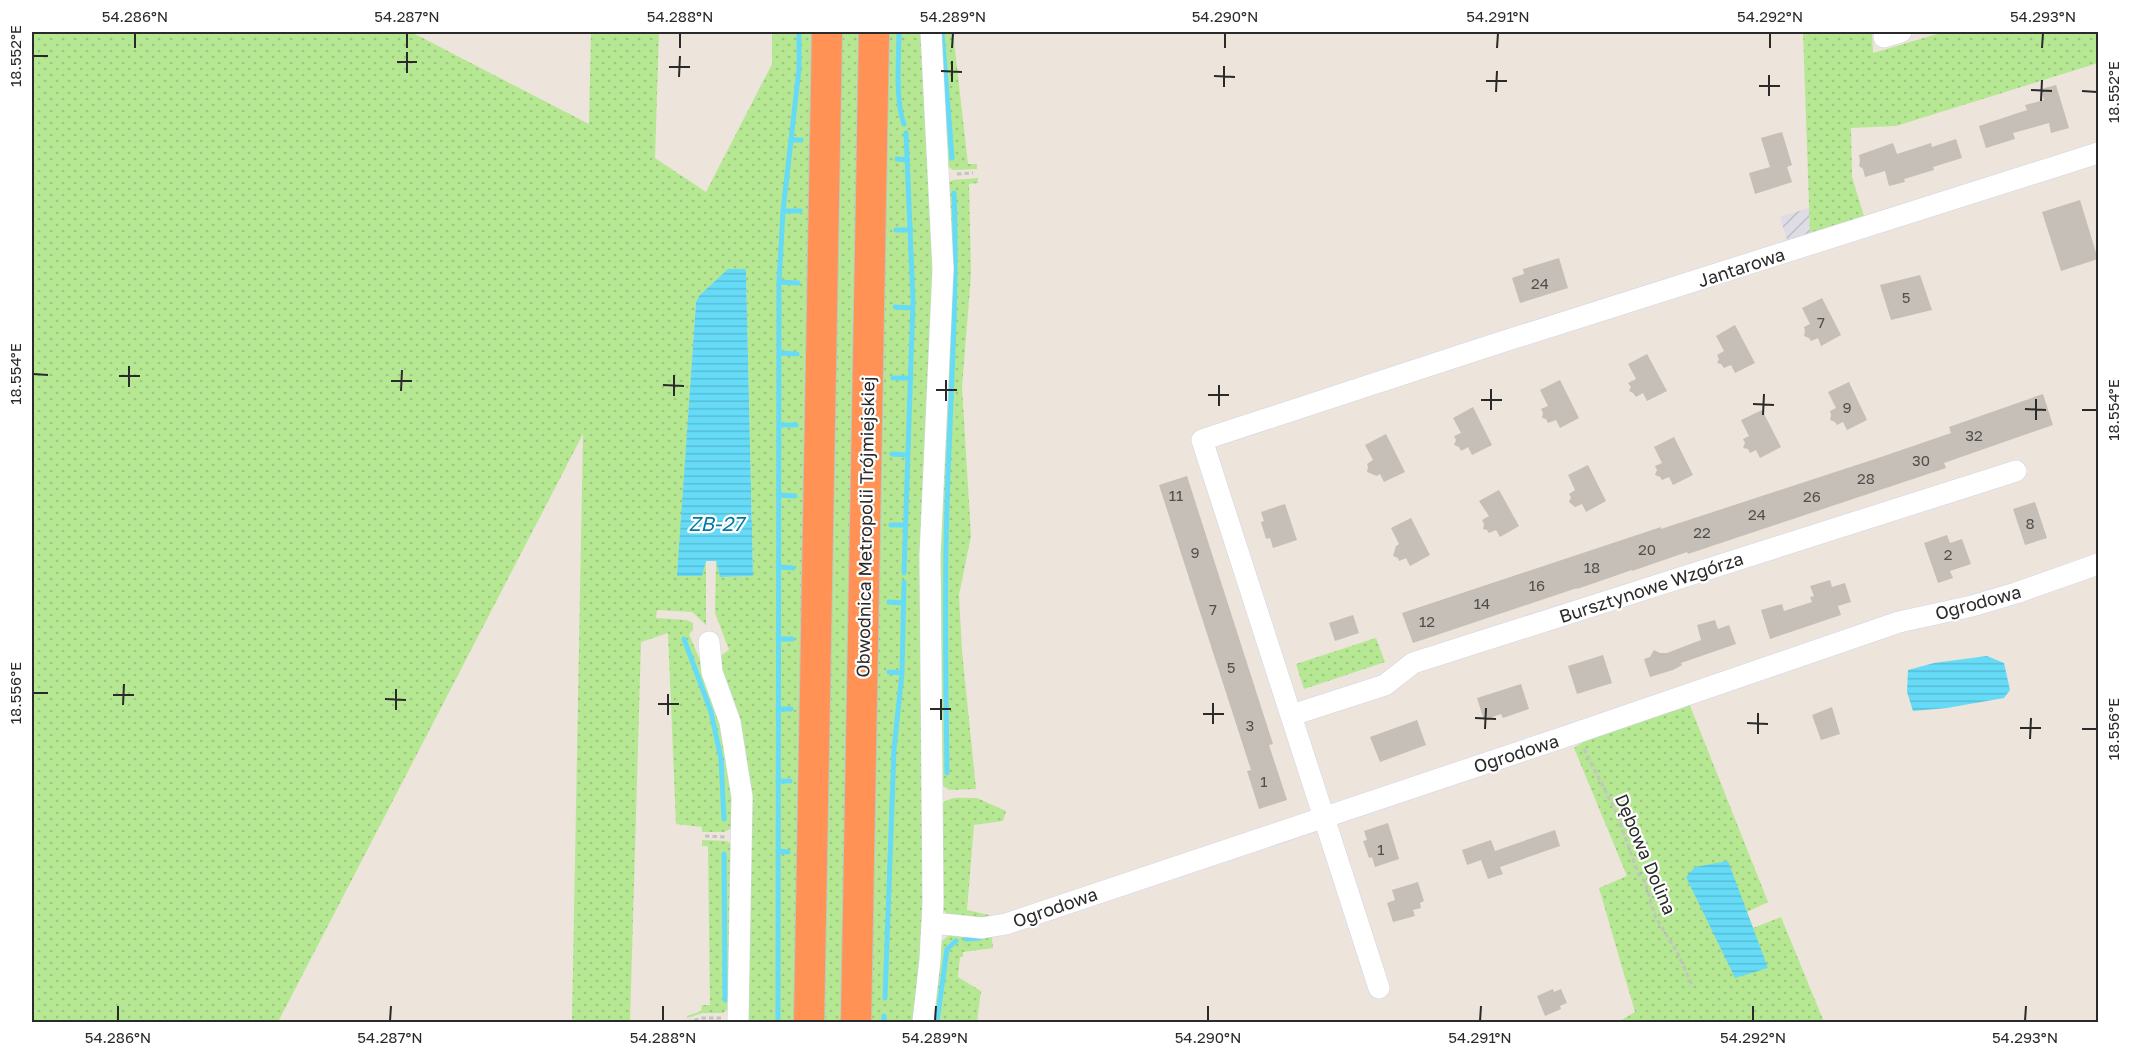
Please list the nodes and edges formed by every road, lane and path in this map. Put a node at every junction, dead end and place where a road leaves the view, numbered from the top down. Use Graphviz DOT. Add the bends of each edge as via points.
graph roads {
  1 [pos="827,32"];
  2 [pos="874,32"];
  3 [pos="931,32"];
  4 [pos="2098,153"];
  5 [pos="2016,471"];
  6 [pos="2098,564"];
  7 [pos="709,642"];
  8 [pos="1292,715"];
  9 [pos="1570,735"];
  10 [pos="1325,816"];
  11 [pos="933,923"];
  12 [pos="1693,987"];
  13 [pos="1379,988"];
  14 [pos="709,1018"];
  15 [pos="687,1023"];
  16 [pos="738,1023"];
  17 [pos="809,1023"];
  18 [pos="856,1023"];
  19 [pos="923,1023"];
  1 -- 17 [label="highway"];
  2 -- 18 [label="highway, Obwodnica Metropolii Trójmiejskiej"];
  3 -- 11 [label="street" via="943,269 930,555"];
  4 -- 8 [label="street, Jantarowa" via="1202,440"];
  5 -- 8 [label="street, Bursztynowe Wzgórza" via="1413,663 1385,685"];
  6 -- 9 [label="street, Ogrodowa" via="1972,606 1899,622"];
  7 -- 16 [label="street" via="712,672 730,722 742,797"];
  8 -- 10 [label="street"];
  9 -- 10 [label="street, Ogrodowa"];
  9 -- 12 [label="path, Dębowa Dolina" via="1592,761 1645,882 1655,916"];
  10 -- 11 [label="street, Ogrodowa" via="1006,924 982,928"];
  10 -- 13 [label="street"];
  11 -- 19 [label="street"];
  14 -- 15 [label="path"];
}
